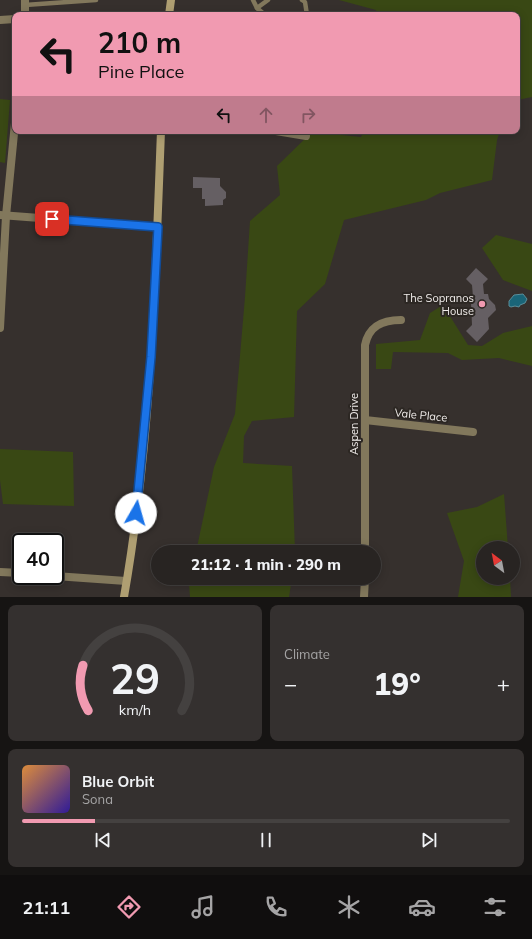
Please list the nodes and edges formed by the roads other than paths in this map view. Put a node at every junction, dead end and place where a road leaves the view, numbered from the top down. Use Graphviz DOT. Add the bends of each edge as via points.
graph roads {
  1 [pos="96,0"];
  2 [pos="171,0"];
  3 [pos="252,0"];
  4 [pos="268,0"];
  5 [pos="302,0"];
  6 [pos="25,3"];
  7 [pos="257,8"];
  8 [pos="170,12"];
  9 [pos="262,12"];
  10 [pos="307,12"];
  11 [pos="12,19"];
  12 [pos="0,20"];
  13 [pos="14,134"];
  14 [pos="161,134"];
  15 [pos="294,134"];
  16 [pos="306,136"];
  17 [pos="3,216"];
  18 [pos="158,227"];
  19 [pos="401,320"];
  20 [pos="0,328"];
  21 [pos="365,420"];
  22 [pos="474,432"];
  23 [pos="365,545"];
  24 [pos="0,572"];
  25 [pos="12,573"];
  26 [pos="64,577"];
  27 [pos="126,580"];
  28 [pos="365,585"];
  29 [pos="124,597"];
  30 [pos="364,597"];
  1 -- 6 [label="lane"];
  2 -- 8 [label="street"];
  3 -- 7 [label="lane"];
  4 -- 7 [label="lane"];
  5 -- 10 [label="lane" via="305,2"];
  7 -- 9 [label="lane"];
  11 -- 12 [label="street"];
  13 -- 17 [label="street"];
  14 -- 18 [label="street"];
  15 -- 16 [label="street"];
  17 -- 18 [label="street"];
  17 -- 20 [label="street"];
  18 -- 27 [label="street" via="151,357 137,506"];
  19 -- 21 [label="street, Aspen Drive" via="380,323 366,340"];
  21 -- 22 [label="street, Vale Place"];
  21 -- 23 [label="street, Aspen Drive"];
  24 -- 25 [label="street"];
  26 -- 27 [label="street"];
  27 -- 29 [label="street"];
  28 -- 30 [label="street"];
}
